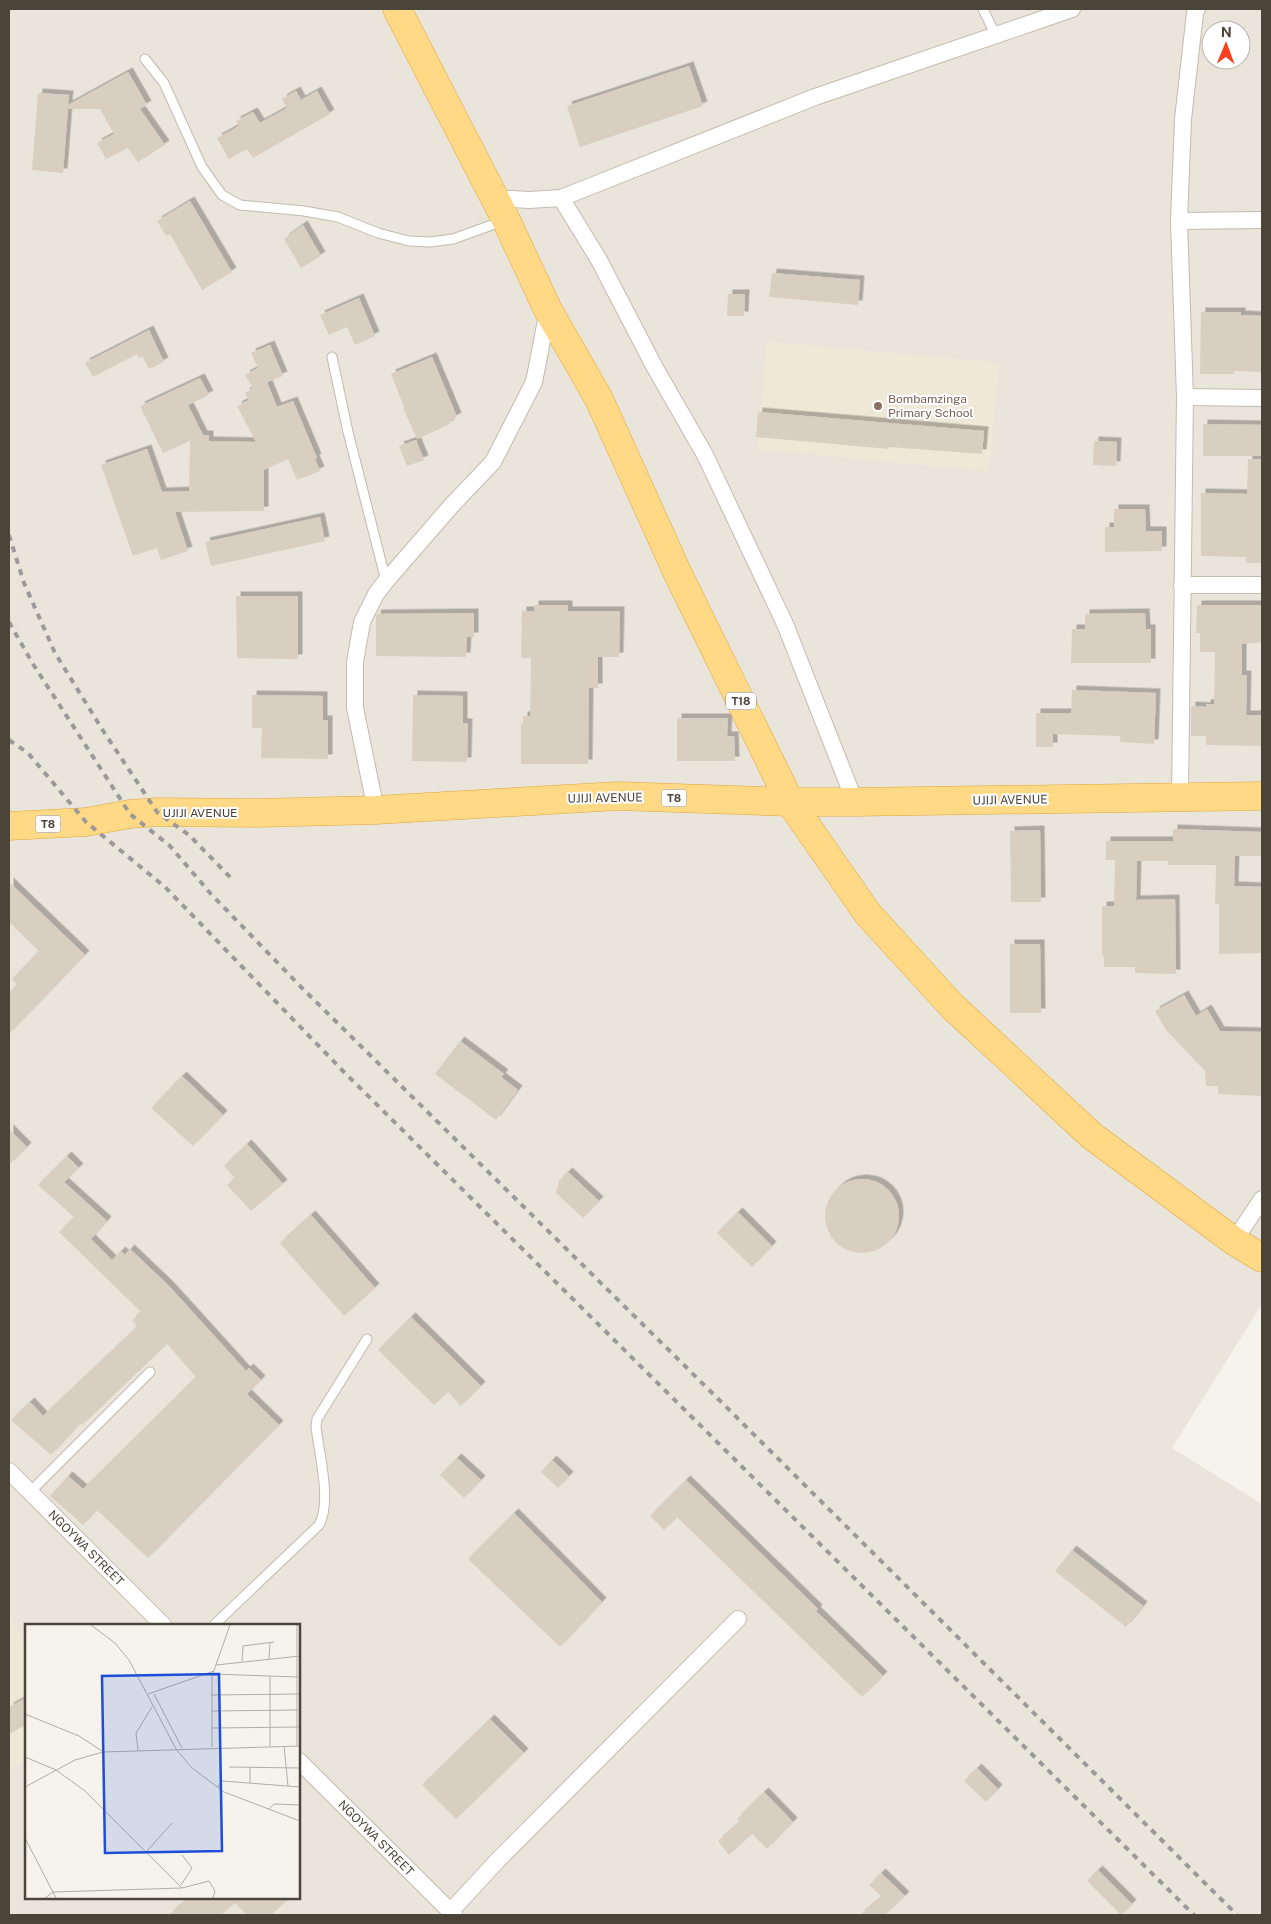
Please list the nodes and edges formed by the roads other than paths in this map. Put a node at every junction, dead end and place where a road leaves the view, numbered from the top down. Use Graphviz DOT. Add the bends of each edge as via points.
graph roads {
  1 [pos="397,9"];
  2 [pos="983,9"];
  3 [pos="1072,9"];
  4 [pos="1197,9"];
  5 [pos="995,34"];
  6 [pos="145,59"];
  7 [pos="561,198"];
  8 [pos="500,209"];
  9 [pos="1179,220"];
  10 [pos="1262,220"];
  11 [pos="548,310"];
  12 [pos="332,357"];
  13 [pos="1184,397"];
  14 [pos="1262,398"];
  15 [pos="386,580"];
  16 [pos="1182,585"];
  17 [pos="1262,585"];
  18 [pos="1262,796"];
  19 [pos="1180,797"];
  20 [pos="790,802"];
  21 [pos="855,802"];
  22 [pos="376,810"];
  23 [pos="9,826"];
  24 [pos="1262,1200"];
  25 [pos="1234,1241"];
  26 [pos="1262,1258"];
  27 [pos="367,1339"];
  28 [pos="150,1372"];
  29 [pos="9,1471"];
  30 [pos="30,1492"];
  31 [pos="738,1619"];
  32 [pos="162,1624"];
  33 [pos="215,1624"];
  34 [pos="300,1762"];
  35 [pos="452,1914"];
  1 -- 8 [label="highway, T18"];
  2 -- 5 [label="lane"];
  3 -- 5 [label="street"];
  4 -- 9 [label="street" via="1183,119"];
  5 -- 7 [label="street" via="815,97"];
  6 -- 8 [label="lane" via="164,83 202,167 222,195 240,206 304,211 338,218 378,234 430,242 452,239"];
  7 -- 8 [label="street" via="530,200"];
  7 -- 21 [label="street" via="599,260 705,455 785,624"];
  8 -- 11 [label="highway, T18"];
  9 -- 10 [label="street"];
  9 -- 13 [label="street"];
  11 -- 15 [label="street" via="534,382 493,462"];
  11 -- 20 [label="highway, T18" via="598,399 678,574"];
  12 -- 15 [label="lane"];
  13 -- 14 [label="street"];
  13 -- 16 [label="street"];
  15 -- 22 [label="street" via="362,622 355,662 355,708"];
  16 -- 17 [label="street"];
  16 -- 19 [label="street"];
  18 -- 19 [label="highway, UJIJI AVENUE / T8"];
  19 -- 21 [label="highway, UJIJI AVENUE / T8"];
  20 -- 21 [label="highway, UJIJI AVENUE / T8"];
  20 -- 22 [label="highway, UJIJI AVENUE / T8" via="618,796"];
  20 -- 25 [label="highway, T18" via="868,914 952,1006 1092,1136"];
  22 -- 23 [label="highway, UJIJI AVENUE / T8" via="157,812 86,822"];
  24 -- 25 [label="street"];
  25 -- 26 [label="highway, T18"];
  27 -- 33 [label="lane" via="317,1419 326,1503 323,1519"];
  28 -- 30 [label="lane"];
  29 -- 30 [label="street, NGOYWA STREET"];
  30 -- 32 [label="street, NGOYWA STREET"];
  31 -- 35 [label="street" via="497,1860"];
  34 -- 35 [label="street, NGOYWA STREET"];
}
